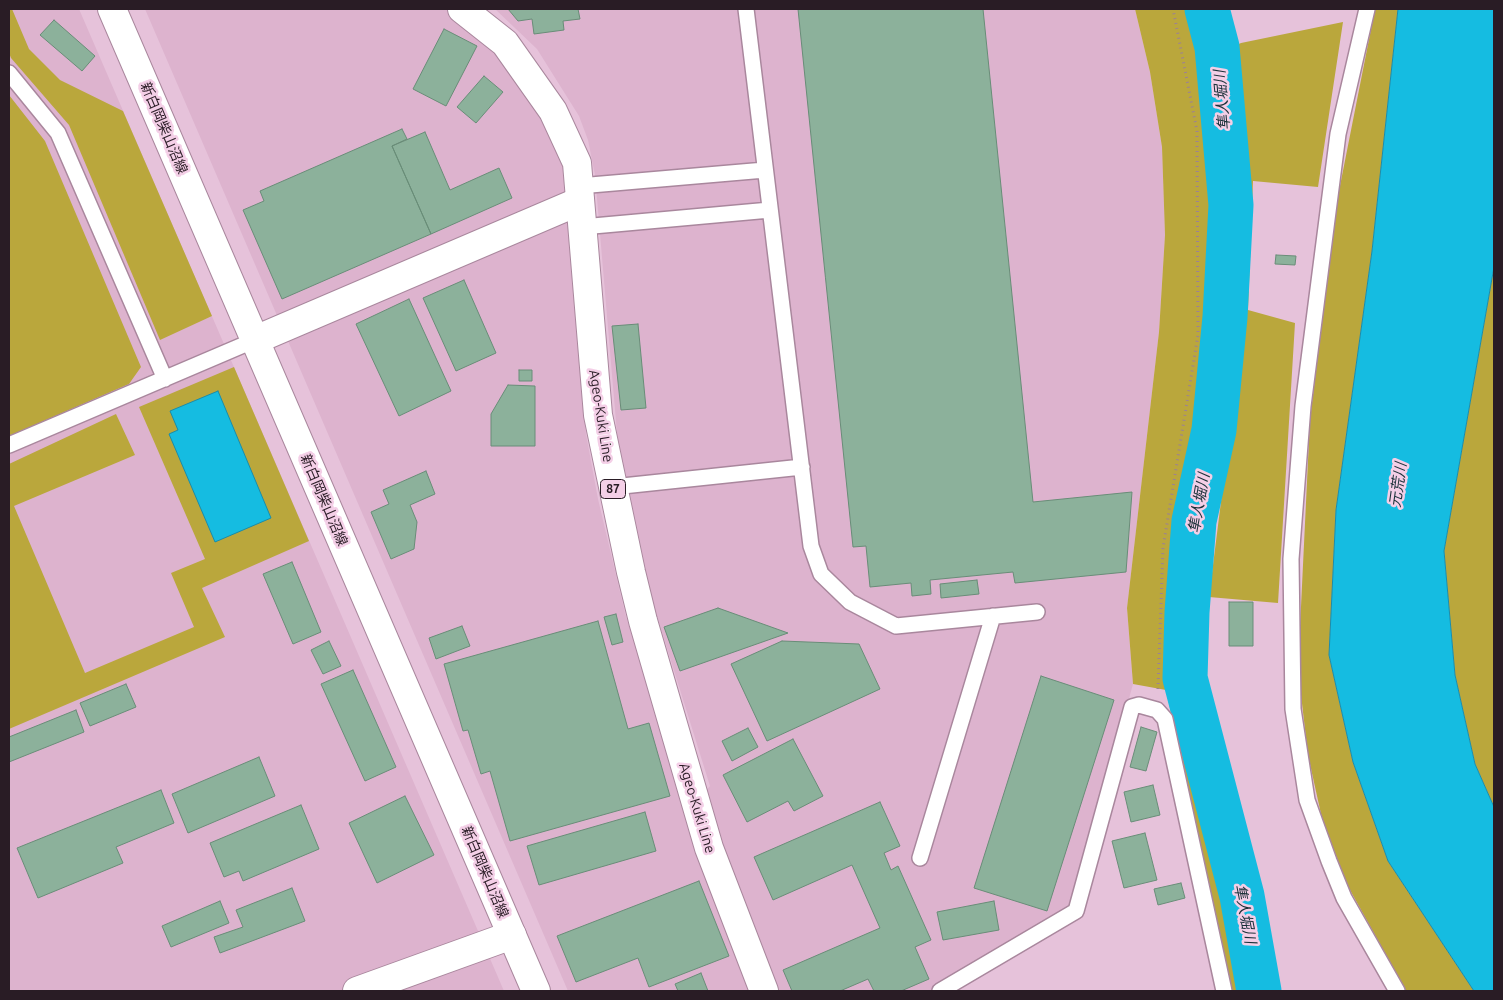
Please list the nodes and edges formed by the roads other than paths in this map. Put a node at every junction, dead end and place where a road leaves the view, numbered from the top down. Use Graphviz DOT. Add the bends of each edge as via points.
graph roads {
  1 [pos="112,9"];
  2 [pos="462,9"];
  3 [pos="746,9"];
  4 [pos="1367,9"];
  5 [pos="9,73"];
  6 [pos="765,170"];
  7 [pos="580,205"];
  8 [pos="770,210"];
  9 [pos="255,340"];
  10 [pos="165,379"];
  11 [pos="9,446"];
  12 [pos="802,467"];
  13 [pos="613,487"];
  14 [pos="1037,612"];
  15 [pos="993,616"];
  16 [pos="920,858"];
  17 [pos="512,935"];
  18 [pos="357,991"];
  19 [pos="536,991"];
  20 [pos="764,991"];
  21 [pos="940,991"];
  22 [pos="1224,991"];
  23 [pos="1396,991"];
  1 -- 9 [label="street, 新白岡柴山沼線"];
  2 -- 7 [label="street, Ageo-Kuki Line / 87" via="505,43 553,111 577,163"];
  3 -- 6 [label="lane"];
  4 -- 23 [label="lane" via="1338,134 1303,406 1291,559 1293,709 1307,800 1329,861 1344,898"];
  5 -- 10 [label="lane" via="58,133"];
  6 -- 7 [label="lane"];
  6 -- 8 [label="lane"];
  7 -- 8 [label="lane"];
  7 -- 9 [label="street"];
  7 -- 13 [label="street, Ageo-Kuki Line / 87" via="598,415"];
  8 -- 12 [label="lane"];
  9 -- 10 [label="lane"];
  9 -- 17 [label="street, 新白岡柴山沼線"];
  10 -- 11 [label="lane"];
  12 -- 13 [label="lane"];
  12 -- 15 [label="lane" via="811,546 821,574 850,602 896,626"];
  13 -- 20 [label="street, Ageo-Kuki Line / 87" via="642,621 708,848"];
  14 -- 15 [label="lane"];
  15 -- 16 [label="lane"];
  17 -- 18 [label="street"];
  17 -- 19 [label="street, 新白岡柴山沼線"];
  21 -- 22 [label="lane" via="1076,910 1132,707 1139,705 1157,710 1165,719"];
}
